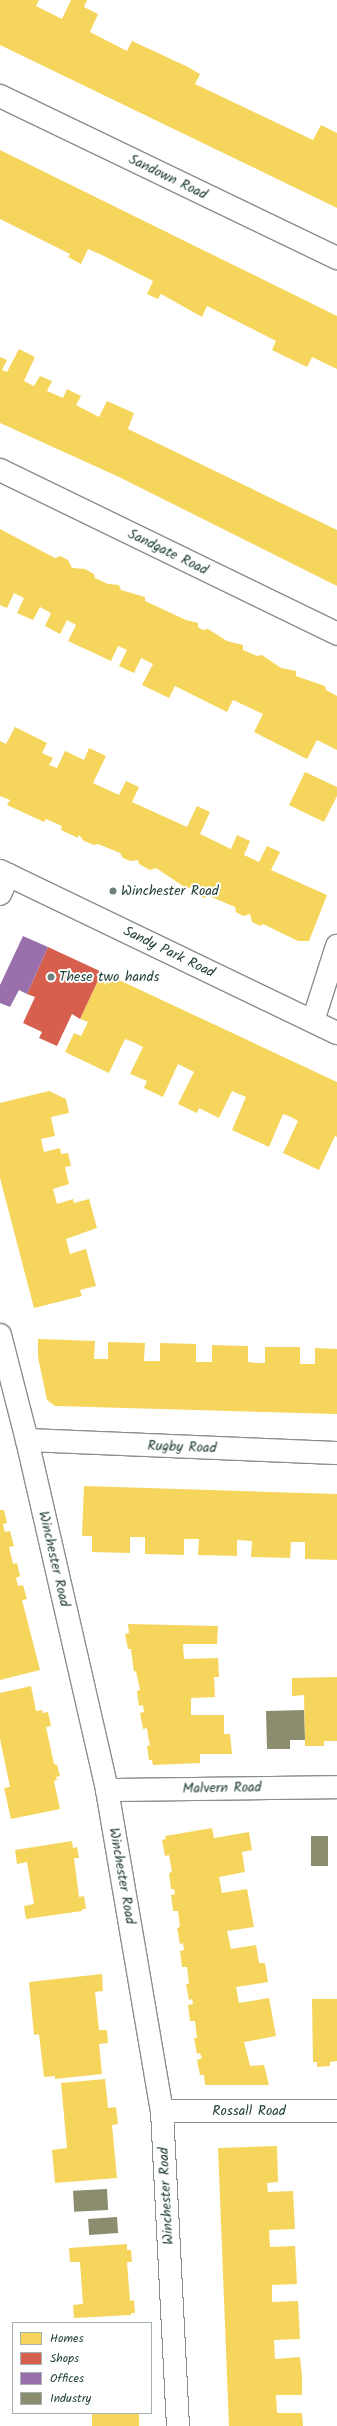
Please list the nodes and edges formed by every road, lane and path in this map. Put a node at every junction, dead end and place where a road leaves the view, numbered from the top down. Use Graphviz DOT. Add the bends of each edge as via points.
graph roads {
  1 [pos="0,96"];
  2 [pos="337,258"];
  3 [pos="0,470"];
  4 [pos="337,634"];
  5 [pos="3,880"];
  6 [pos="337,946"];
  7 [pos="313,1021"];
  8 [pos="337,1033"];
  9 [pos="0,1335"];
  10 [pos="27,1440"];
  11 [pos="337,1453"];
  12 [pos="337,1787"];
  13 [pos="107,1790"];
  14 [pos="162,2111"];
  15 [pos="337,2111"];
  16 [pos="178,2426"];
  1 -- 2 [label="street, Sandown Road"];
  3 -- 4 [label="street, Sandgate Road"];
  5 -- 7 [label="street, Sandy Park Road"];
  6 -- 7 [label="street"];
  7 -- 8 [label="street, Sandy Park Road"];
  9 -- 10 [label="street, Winchester Road"];
  10 -- 11 [label="street, Rugby Road"];
  10 -- 13 [label="street, Winchester Road"];
  12 -- 13 [label="street, Malvern Road"];
  13 -- 14 [label="street, Winchester Road"];
  14 -- 15 [label="street, Rossall Road"];
  14 -- 16 [label="street, Winchester Road"];
}
